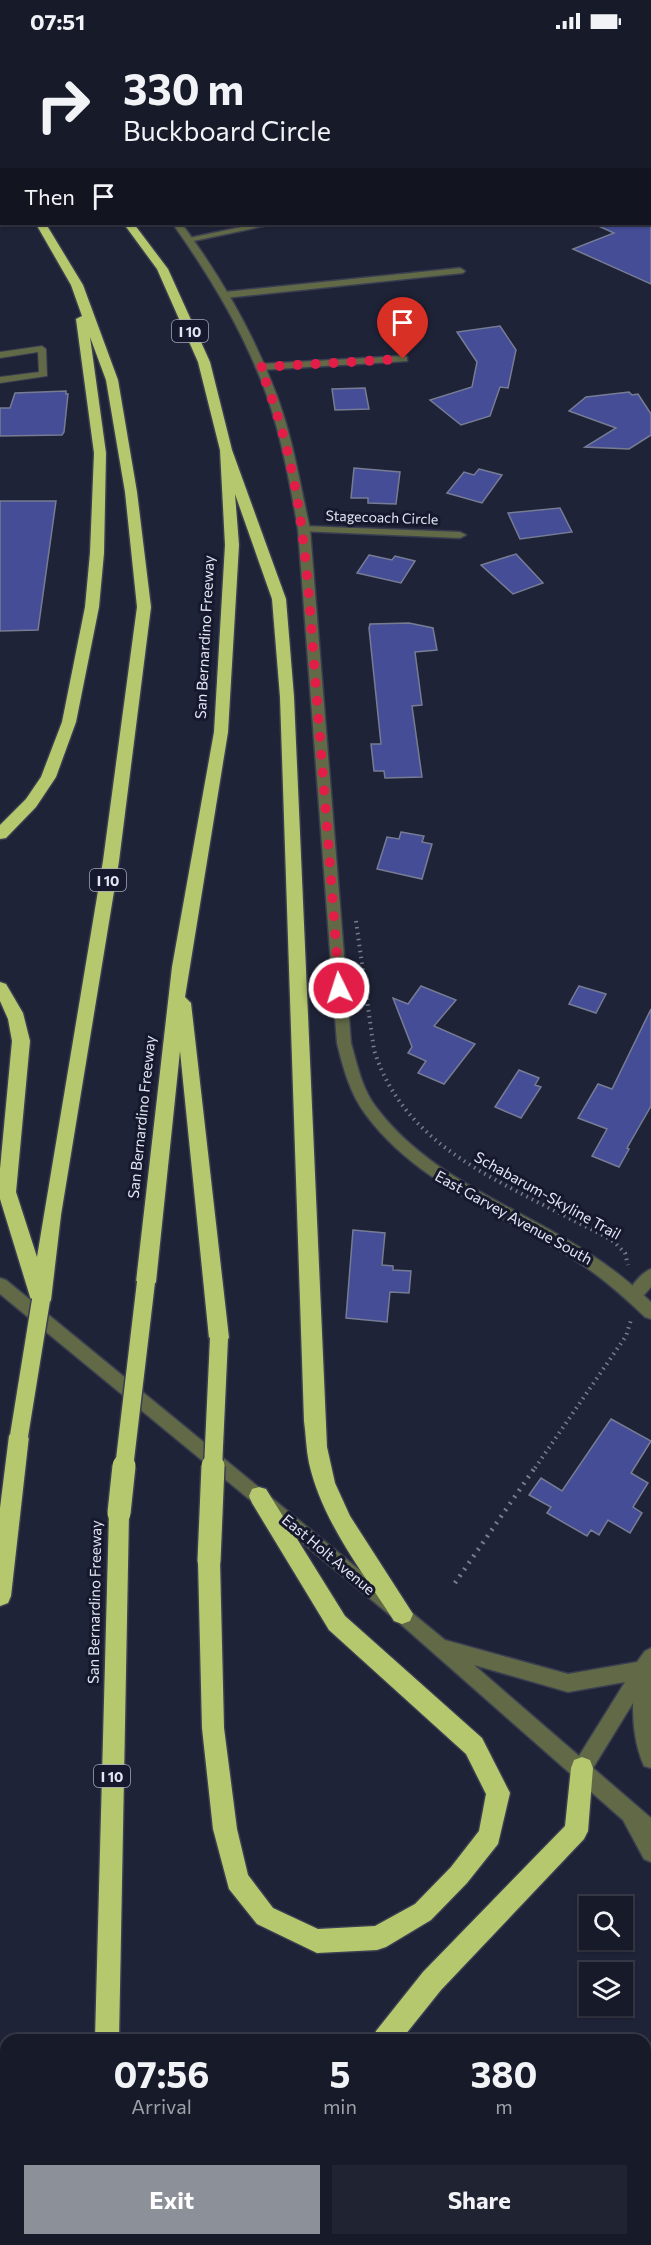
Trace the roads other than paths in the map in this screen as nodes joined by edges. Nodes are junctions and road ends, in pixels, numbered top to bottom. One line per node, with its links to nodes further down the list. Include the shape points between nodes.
1 (42, 225): 7 (highway, I 10)
2 (130, 225): 13 (highway, San Bernardino Freeway / I 10, via 162,269 204,362)
3 (179, 225): 5 (street, East Garvey Avenue South)
4 (262, 225): 5 (street)
5 (189, 238): 8 (street, East Garvey Avenue South)
6 (460, 271): 8 (street)
7 (77, 285): 16 (highway, via 100,453 92,607 69,722 48,777 31,803); 22 (highway, I 10, via 112,380 131,492 144,607 111,861)
8 (225, 295): 11 (street, East Garvey Avenue South)
9 (0, 355): 12 (lane, via 42,349 44,374)
10 (403, 359): 11 (street)
11 (260, 367): 14 (street, East Garvey Avenue South, via 287,448)
12 (0, 380)
13 (226, 450): 17 (highway, San Bernardino Freeway / I 10, via 232,545 221,732); 26 (highway, via 279,599 287,697 318,1461 349,1532)
14 (304, 529): 15 (street, Stagecoach Circle); 21 (street, East Garvey Avenue South, via 341,1011 353,1077 370,1109 424,1166 458,1189 567,1246)
15 (460, 535)
16 (0, 834)
17 (180, 967): 24 (highway, bridge, via 219,1338 209,1561 213,1728 225,1829 237,1881 265,1916 317,1941 377,1938 423,1912 459,1875 490,1836 498,1793 474,1746 337,1623); 34 (highway, San Bernardino Freeway / I 10, bridge, via 118,1512)
18 (0, 988): 22 (highway, via 18,1018 21,1041 8,1192)
19 (651, 1276): 21 (street)
20 (0, 1285): 24 (street, East Holt Avenue)
21 (635, 1294): 23 (street, East Garvey Avenue South)
22 (41, 1300): 25 (highway, I 10, bridge, via 19,1436)
23 (651, 1312)
24 (259, 1496): 26 (street, East Holt Avenue)
25 (0, 1596)
26 (402, 1614): 27 (street, East Holt Avenue)
27 (440, 1646): 28 (street, via 568,1683); 30 (street, East Holt Avenue)
28 (647, 1664): 29 (street, via 643,1724); 30 (street)
29 (651, 1759)
30 (582, 1768): 31 (street, East Holt Avenue); 35 (highway, via 576,1831 432,1981)
31 (628, 1810): 32 (street, East Holt Avenue); 33 (street)
32 (651, 1831)
33 (651, 1852)
34 (107, 2034)
35 (390, 2034)

